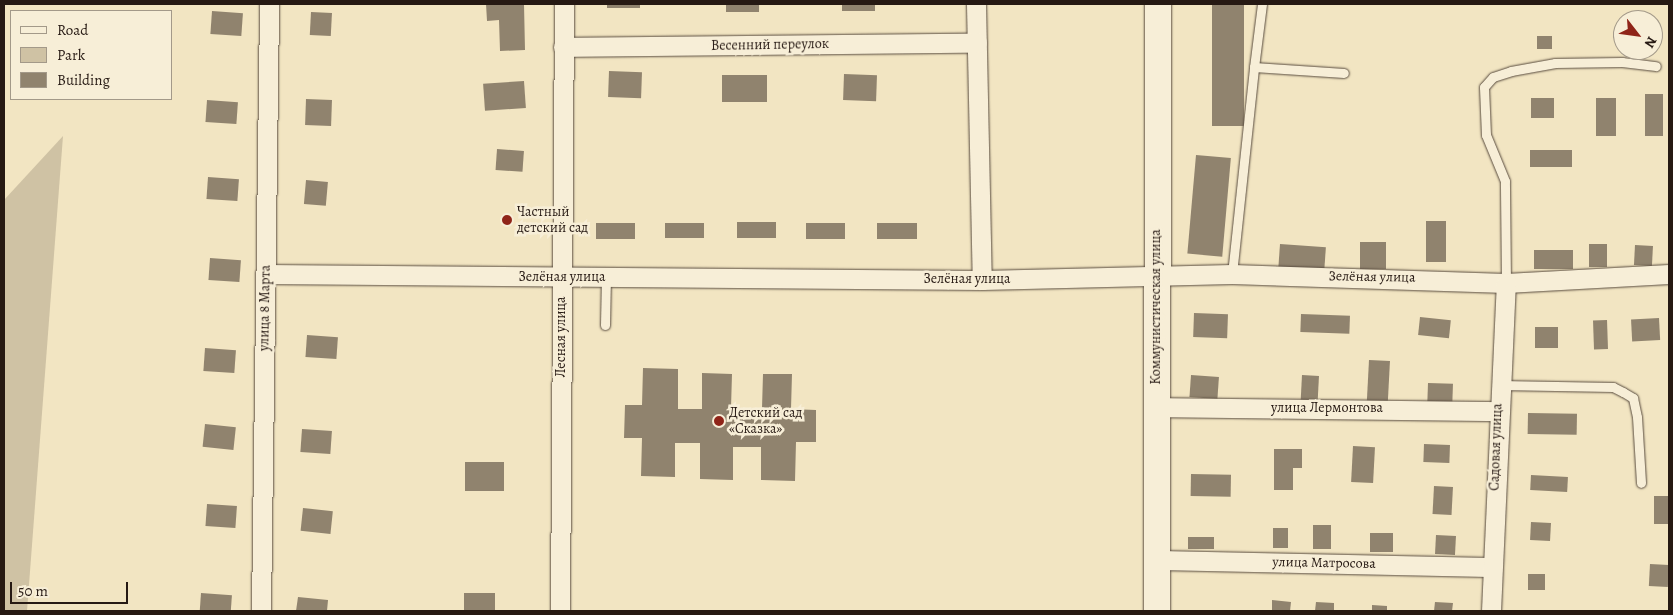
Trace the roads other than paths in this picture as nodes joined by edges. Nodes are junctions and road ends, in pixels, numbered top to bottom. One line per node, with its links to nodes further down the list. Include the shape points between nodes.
1 (269, 4): 11 (street, улица 8 Марта)
2 (564, 4): 7 (street, Лесная улица)
3 (976, 4): 6 (street)
4 (1158, 4): 14 (street, Коммунистическая улица)
5 (1262, 4): 9 (lane)
6 (977, 43): 7 (street, Весенний переулок); 17 (street)
7 (563, 47): 15 (street, Лесная улица)
8 (1656, 66): 18 (lane, via 1622,62 1556,63 1493,77 1484,87 1486,135 1505,181)
9 (1254, 67): 10 (lane); 12 (lane)
10 (1344, 72)
11 (265, 274): 15 (street, Зелёная улица); 26 (street, улица 8 Марта)
12 (1232, 274): 14 (street, Зелёная улица); 18 (street, Зелёная улица)
13 (1669, 274): 18 (street, Зелёная улица)
14 (1155, 275): 17 (street, Зелёная улица); 21 (street, Коммунистическая улица)
15 (561, 276): 16 (street, Зелёная улица); 27 (street, Лесная улица)
16 (606, 277): 17 (street, Зелёная улица); 19 (lane)
17 (982, 280)
18 (1506, 283): 20 (street, Садовая улица)
19 (605, 325)
20 (1498, 385): 22 (street, Садовая улица); 23 (lane, via 1613,387 1633,398)
21 (1156, 407): 22 (street, улица Лермонтова); 24 (street, Коммунистическая улица)
22 (1497, 411): 25 (street, Садовая улица)
23 (1641, 482)
24 (1157, 560): 25 (street, улица Матросова); 28 (street, Коммунистическая улица)
25 (1491, 567): 29 (street, Садовая улица)
26 (260, 611)
27 (560, 611)
28 (1157, 611)
29 (1491, 611)

